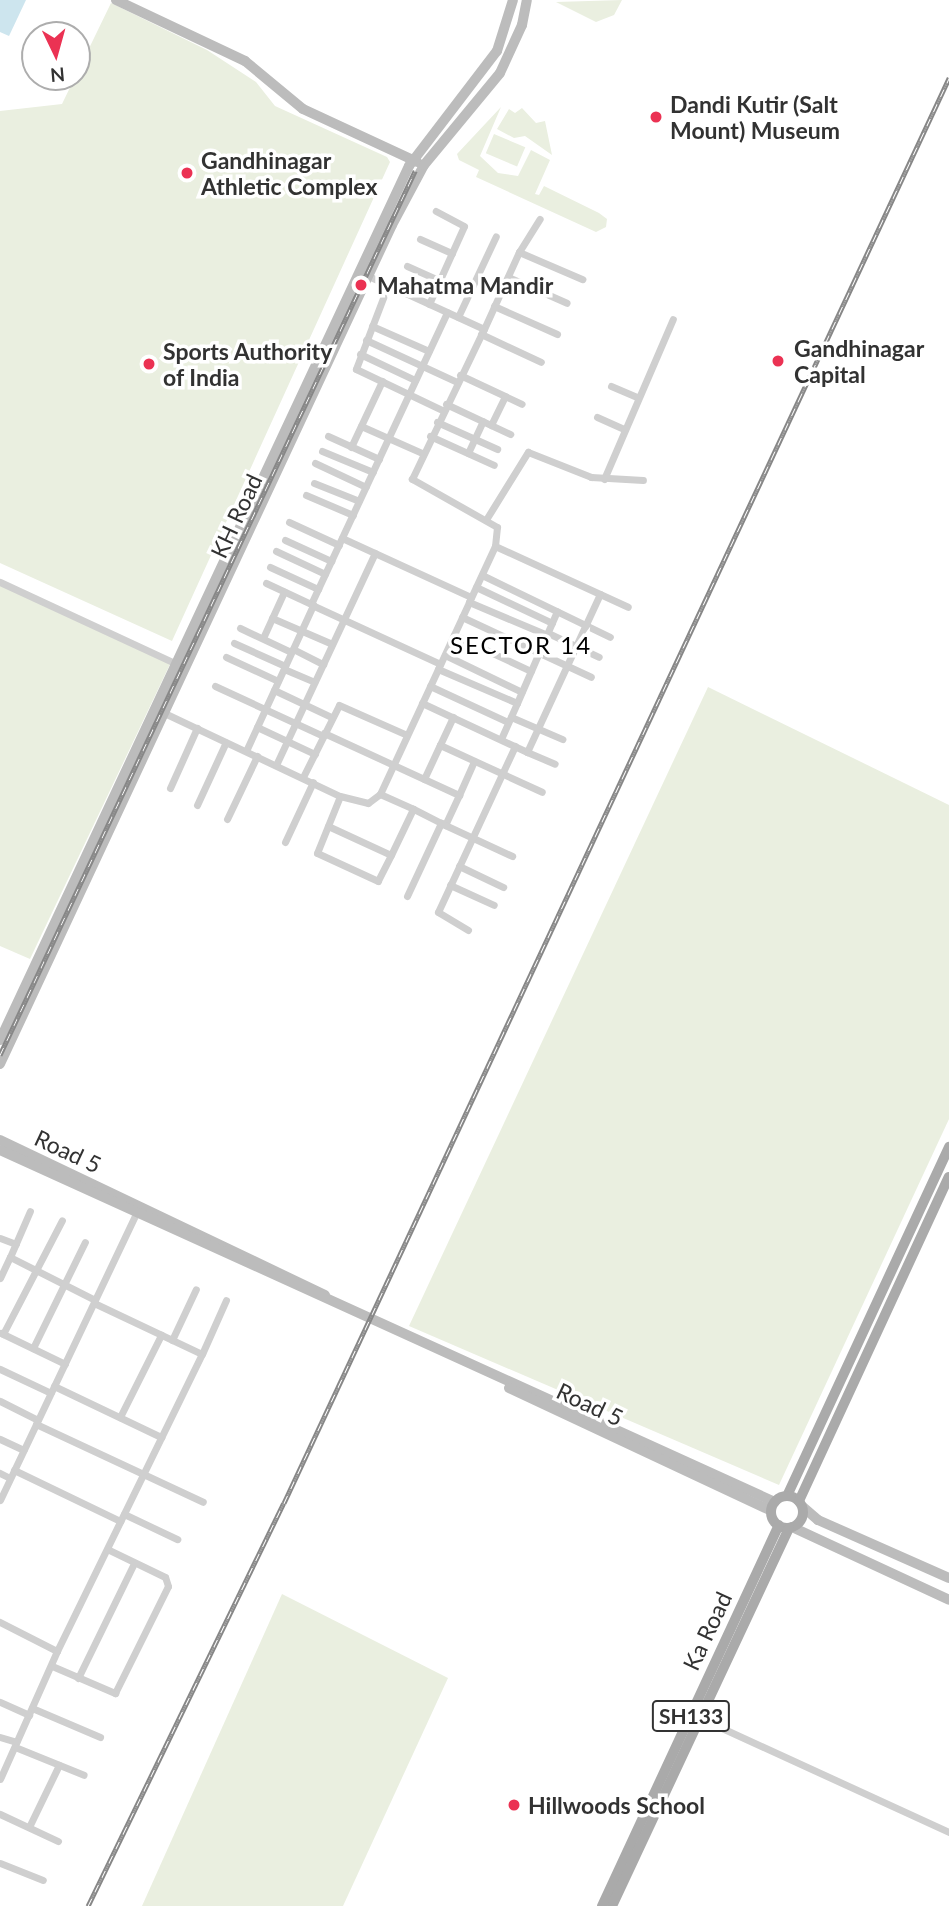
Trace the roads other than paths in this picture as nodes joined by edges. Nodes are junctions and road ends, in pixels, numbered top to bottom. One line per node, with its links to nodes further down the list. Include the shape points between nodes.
1 (116, 0): 4 (main road, via 245,61 303,109)
2 (513, 0): 4 (main road, KH Road, via 497,51)
3 (527, 0): 5 (main road, KH Road, via 522,25 500,73)
4 (412, 160): 5 (main road); 13 (main road, KH Road)
5 (424, 165): 13 (main road, KH Road)
6 (436, 211): 11 (street, via 464,226)
7 (540, 219): 10 (street)
8 (496, 236): 22 (street)
9 (420, 239): 11 (street)
10 (519, 252): 14 (street); 15 (street)
11 (452, 253): 16 (street)
12 (407, 266): 16 (street)
13 (364, 274): 17 (street); 108 (main road, KH Road)
14 (508, 276): 18 (street); 20 (street)
15 (582, 278)
16 (440, 281): 19 (street)
17 (388, 285): 19 (street); 24 (street)
18 (567, 303)
19 (429, 304): 21 (street)
20 (494, 306): 25 (street); 26 (street)
21 (447, 312): 22 (street); 28 (street)
22 (458, 317): 25 (street)
23 (673, 318): 38 (street)
24 (372, 326): 27 (street); 28 (street)
25 (483, 332): 30 (street); 32 (street)
26 (557, 334)
27 (366, 340): 29 (street); 31 (street)
28 (429, 351): 31 (street)
29 (360, 354): 33 (street); 34 (street, via 356,369)
30 (541, 362)
31 (422, 366): 32 (street); 33 (street)
32 (458, 379): 37 (street); 40 (street)
33 (415, 380): 36 (street)
34 (382, 381): 36 (street); 44 (street)
35 (611, 386): 38 (street)
36 (409, 394): 40 (street); 49 (street)
37 (505, 397): 39 (street); 43 (street)
38 (637, 397): 45 (street)
39 (522, 404)
40 (444, 407): 42 (street); 43 (street)
41 (597, 417): 45 (street)
42 (437, 422): 48 (street); 50 (street)
43 (487, 423): 46 (street); 50 (street)
44 (361, 426): 49 (street); 51 (street)
45 (624, 429): 60 (street)
46 (510, 434)
47 (328, 436): 51 (street)
48 (430, 436): 54 (street); 55 (street)
49 (388, 437): 54 (street); 56 (street)
50 (475, 439): 52 (street); 55 (street)
51 (352, 447): 56 (street)
52 (497, 449)
53 (322, 451): 59 (street)
54 (422, 453): 67 (street, via 414,483)
55 (468, 453): 58 (street)
56 (379, 459): 59 (street)
57 (315, 463): 63 (street)
58 (494, 465)
59 (373, 472): 63 (street)
60 (604, 479): 61 (street); 67 (street, via 528,452)
61 (643, 480)
62 (314, 482): 65 (street)
63 (366, 487): 65 (street)
64 (306, 495): 66 (street)
65 (359, 501): 66 (street)
66 (353, 515): 70 (street)
67 (487, 518): 71 (street, via 496,527)
68 (289, 522): 70 (street)
69 (285, 540): 74 (street)
70 (340, 542): 73 (street); 74 (street)
71 (495, 546): 77 (street); 83 (street)
72 (276, 551): 76 (street)
73 (375, 553): 84 (street); 90 (street)
74 (331, 561): 76 (street)
75 (270, 567): 81 (street)
76 (325, 574): 81 (street)
77 (482, 575): 80 (street); 87 (street)
78 (0, 582): 108 (street)
79 (265, 583): 82 (street)
80 (476, 587): 84 (street); 91 (street)
81 (318, 589): 85 (street)
82 (284, 592): 85 (street); 89 (street)
83 (600, 594): 86 (street); 92 (street)
84 (470, 599): 88 (street); 95 (street)
85 (312, 605): 90 (street); 94 (street)
86 (628, 607)
87 (557, 611): 91 (street); 92 (street)
88 (462, 617): 96 (street); 103 (street)
89 (272, 618): 94 (street); 98 (street)
90 (344, 619): 100 (street); 109 (street)
91 (552, 624): 95 (street)
92 (586, 625): 97 (street); 101 (street)
93 (240, 628): 98 (street)
94 (302, 631): 100 (street); 102 (street)
95 (547, 634): 101 (street); 103 (street)
96 (454, 635): 104 (street); 112 (street)
97 (610, 637)
98 (263, 638): 102 (street)
99 (234, 643): 110 (street)
100 (332, 644): 107 (street)
101 (576, 648): 106 (street); 111 (street)
102 (292, 651): 107 (street); 110 (street)
103 (539, 653): 111 (street); 112 (street)
104 (444, 655): 109 (street); 119 (street)
105 (226, 657): 114 (street)
106 (599, 657)
107 (323, 664): 115 (street)
108 (182, 666): 124 (main road, KH Road)
109 (439, 666): 117 (street); 122 (street)
110 (285, 667): 114 (street); 115 (street)
111 (566, 667): 113 (street); 130 (street)
112 (531, 671): 119 (street)
113 (591, 677)
114 (278, 681): 118 (street)
115 (314, 682): 120 (street)
116 (215, 686): 123 (street)
117 (430, 686): 121 (street); 127 (street)
118 (274, 690): 120 (street); 123 (street)
119 (522, 692): 122 (street)
120 (304, 703): 125 (street); 128 (street)
121 (422, 703): 126 (street); 133 (street)
122 (517, 703): 127 (street)
123 (265, 709): 128 (street); 129 (street)
124 (160, 711): 131 (street); 172 (main road, KH Road); 173 (main road, KH Road)
125 (331, 717): 132 (street); 133 (street, via 342,705)
126 (453, 717): 134 (street); 138 (street)
127 (510, 719): 130 (street); 134 (street)
128 (295, 723): 132 (street); 136 (street)
129 (257, 727): 136 (street); 140 (street)
130 (538, 728): 135 (street); 141 (street)
131 (197, 729): 137 (street); 152 (street)
132 (323, 735): 142 (street); 147 (street)
133 (407, 735): 147 (street)
134 (501, 739): 139 (street)
135 (562, 739)
136 (287, 741): 142 (street); 146 (street)
137 (226, 742): 140 (street); 157 (street)
138 (440, 745): 144 (street); 150 (street)
139 (515, 746): 141 (street); 148 (street)
140 (246, 751): 143 (street)
141 (527, 751): 145 (street)
142 (315, 754): 149 (street)
143 (257, 756): 146 (street); 159 (street)
144 (474, 761): 148 (street); 155 (street)
145 (555, 764)
146 (276, 765): 149 (street)
147 (393, 765): 150 (street); 154 (street)
148 (502, 774): 153 (street); 162 (street)
149 (303, 777): 151 (street)
150 (424, 779): 155 (street)
151 (313, 782): 156 (street); 163 (street)
152 (170, 788)
153 (542, 792)
154 (380, 794): 156 (street, via 362,804); 158 (street)
155 (459, 795): 160 (street)
156 (340, 796): 161 (street)
157 (197, 804)
158 (413, 809): 160 (street); 164 (street)
159 (227, 819)
160 (443, 824): 162 (street); 169 (street)
161 (328, 826): 164 (street); 164 (street, via 317,853 352,871 378,881)
162 (472, 837): 165 (street); 166 (street)
163 (285, 842)
164 (391, 855)
165 (512, 856)
166 (459, 866): 167 (street); 168 (street)
167 (450, 885): 170 (street); 171 (street, via 438,914)
168 (503, 887)
169 (407, 896)
170 (494, 905)
171 (468, 930)
172 (0, 1040)
173 (0, 1064)
174 (0, 1140): 179 (main road, Road 5)
175 (949, 1147): 184 (main road)
176 (0, 1150): 179 (main road, Road 5)
177 (949, 1177): 185 (main road, SH133)
178 (30, 1210): 183 (street)
179 (138, 1210): 192 (street); 215 (main road, Road 5)
180 (62, 1220): 187 (street)
181 (0, 1238): 183 (street)
182 (85, 1242): 189 (street)
183 (16, 1244): 186 (street)
184 (902, 1248): 185 (main road); 211 (main road)
185 (913, 1254): 214 (main road, SH133)
186 (10, 1257): 187 (street); 188 (street)
187 (36, 1270): 189 (street); 193 (street)
188 (1, 1274)
189 (64, 1284): 192 (street); 196 (street)
190 (196, 1289): 195 (street)
191 (226, 1300): 197 (street)
192 (94, 1302): 194 (street); 198 (street)
193 (2, 1333): 196 (street)
194 (161, 1335): 195 (street); 202 (street)
195 (172, 1340): 197 (street)
196 (33, 1348): 198 (street)
197 (202, 1354): 204 (street)
198 (65, 1364): 200 (street)
199 (0, 1369): 200 (street)
200 (52, 1390): 202 (street); 203 (street)
201 (0, 1401): 203 (street)
202 (120, 1417): 204 (street)
203 (37, 1422): 206 (street); 209 (street)
204 (161, 1437): 209 (street)
205 (0, 1440): 206 (street)
206 (24, 1450): 207 (street)
207 (14, 1470): 210 (street); 216 (street)
208 (0, 1473): 210 (street)
209 (143, 1474): 213 (street); 216 (street)
210 (10, 1478): 212 (street)
211 (787, 1496): 214 (main road); 215 (main road)
212 (0, 1500)
213 (203, 1502)
214 (801, 1504): 217 (main road, SH133, via 802,1519); 221 (main road, via 818,1520)
215 (773, 1507): 217 (main road)
216 (122, 1517): 218 (street); 219 (street)
217 (787, 1527): 222 (main road); 229 (main road, Ka Road / SH133); 243 (main road, Ka Road / SH133)
218 (177, 1539)
219 (107, 1549): 220 (street); 224 (street)
220 (134, 1563): 226 (street); 226 (street, via 164,1577 168,1586 123,1679 111,1694)
221 (949, 1578)
222 (949, 1600)
223 (0, 1622): 224 (street)
224 (57, 1651): 225 (street)
225 (52, 1666): 226 (street); 228 (street)
226 (78, 1678)
227 (0, 1702): 228 (street)
228 (31, 1712): 231 (street); 232 (street)
229 (700, 1718): 239 (street); 244 (main road, Ka Road / SH133)
230 (0, 1737): 232 (street)
231 (100, 1737)
232 (15, 1745): 233 (street); 234 (street)
233 (59, 1765): 235 (street); 238 (street)
234 (2, 1770): 236 (street)
235 (84, 1775)
236 (0, 1779)
237 (0, 1814): 238 (street)
238 (29, 1827): 240 (street)
239 (949, 1832)
240 (58, 1840)
241 (0, 1863): 242 (street)
242 (43, 1880)
243 (602, 1906)
244 (612, 1906)

